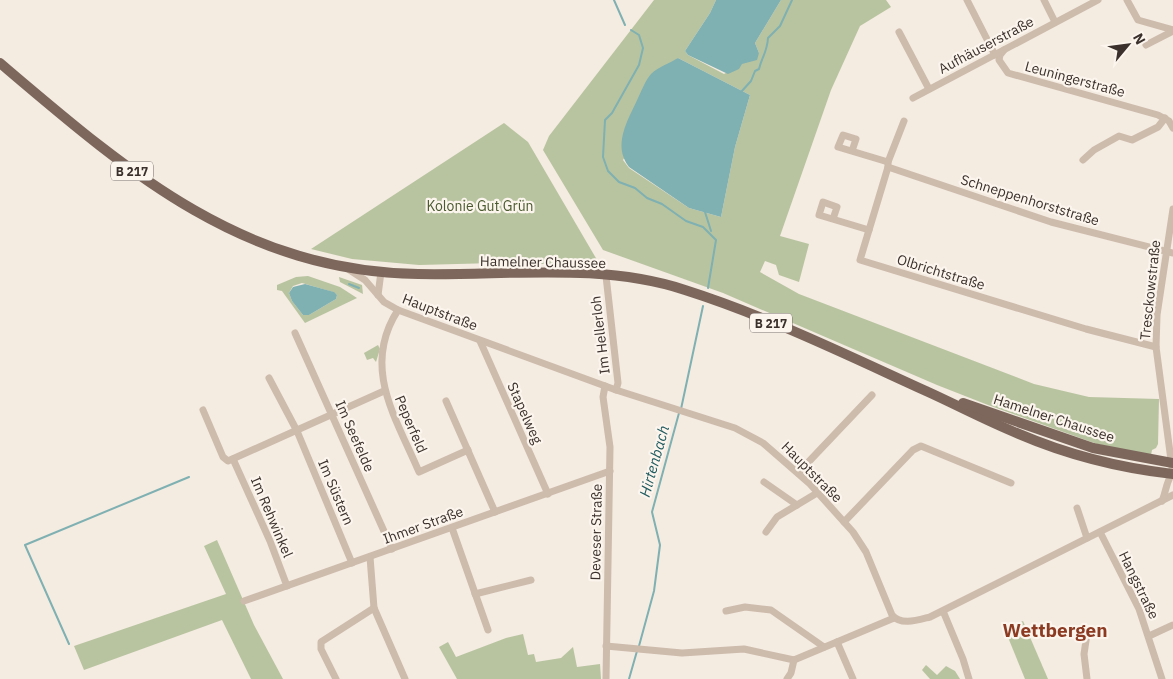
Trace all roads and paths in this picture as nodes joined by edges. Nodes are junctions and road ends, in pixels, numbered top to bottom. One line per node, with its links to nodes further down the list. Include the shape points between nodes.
1 (966, 0): 10 (street)
2 (1044, 0): 5 (street)
3 (1098, 0): 5 (street, Aufhäuserstraße)
4 (1127, 0): 6 (street, via 1138,20)
5 (1056, 22): 9 (street, Aufhäuserstraße)
6 (1173, 30): 8 (street)
7 (899, 32): 12 (street)
8 (1146, 45)
9 (1007, 48): 10 (street, Aufhäuserstraße); 14 (street, Leuningerstraße, via 999,60 1008,73)
10 (995, 55): 12 (street, Aufhäuserstraße)
11 (1, 64): 24 (main road, B 217, via 139,176 204,218 278,250)
12 (929, 89): 13 (street, Aufhäuserstraße)
13 (913, 98)
14 (1165, 118): 16 (street); 18 (street, via 1158,127 1132,140 1119,136)
15 (904, 121): 19 (street, Olbrichtstraße)
16 (1173, 128)
17 (852, 151): 19 (street, Schneppenhorststraße)
18 (1083, 160)
19 (888, 165): 22 (street, Olbrichtstraße); 23 (street, Schneppenhorststraße, via 1052,222)
20 (1173, 209): 23 (street, Tresckowstraße)
21 (832, 219): 22 (street)
22 (869, 230): 31 (street, Olbrichtstraße, via 860,260)
23 (1169, 253): 31 (street, Tresckowstraße)
24 (345, 267): 25 (main road, Hamelner Chaussee / B 217); 27 (street, Hauptstraße, via 365,280)
25 (381, 272): 26 (main road, Hamelner Chaussee / B 217); 27 (street)
26 (606, 276): 34 (street, Im Hellerloh, via 618,383); 36 (main road, Hamelner Chaussee / B 217, via 679,288 726,303)
27 (378, 295): 28 (street, Hauptstraße)
28 (398, 310): 30 (street, Hauptstraße); 35 (street, Peperfeld, via 383,347 381,373)
29 (295, 333): 40 (street, Im Seefelde)
30 (480, 342): 33 (street, Hauptstraße); 51 (street, Stapelweg)
31 (1156, 347): 44 (street, Tresckowstraße)
32 (269, 378): 41 (street, Im Süstern)
33 (605, 386): 34 (street, Hauptstraße); 45 (street, Deveser Straße, via 603,397)
34 (616, 390): 46 (street, Hauptstraße, via 735,428 763,443)
35 (384, 391): 40 (street, Peperfeld); 42 (street, Peperfeld, via 419,472)
36 (928, 392): 44 (main road, Hamelner Chaussee / B 217, via 1092,448); 47 (main road, Hamelner Chaussee / B 217, via 980,418 1063,451 1111,464)
37 (872, 395): 46 (street)
38 (446, 401): 42 (street)
39 (203, 410): 43 (street, via 223,457 228,461)
40 (332, 415): 41 (street, Peperfeld); 62 (street, Im Seefelde)
41 (297, 431): 43 (street, Peperfeld); 64 (street, Im Süstern)
42 (468, 450): 56 (street)
43 (233, 459): 66 (street, Im Rehwinkel)
44 (1172, 462): 47 (street)
45 (610, 472): 51 (street, Ihmer Straße); 78 (street, Deveser Straße)
46 (798, 473): 50 (street, Hauptstraße)
47 (1173, 474): 53 (street, via 1167,480)
48 (764, 482): 54 (street)
49 (1011, 483): 57 (street, via 921,446 913,450)
50 (817, 493): 54 (street); 57 (street, Hauptstraße)
51 (548, 494): 56 (street, Ihmer Straße)
52 (1173, 496): 53 (street)
53 (1162, 502): 60 (street)
54 (797, 506): 59 (street, via 777,517)
55 (1076, 508): 61 (street)
56 (495, 512): 58 (street, Ihmer Straße)
57 (844, 522): 72 (street, Hauptstraße, via 866,552)
58 (452, 528): 62 (street, Ihmer Straße); 67 (street)
59 (766, 532)
60 (1100, 532): 61 (street); 76 (street, Hangstraße)
61 (1087, 538): 70 (street)
62 (392, 549): 63 (street, Ihmer Straße)
63 (370, 557): 64 (street, Ihmer Straße); 69 (street)
64 (352, 563): 66 (street, Ihmer Straße)
65 (531, 580): 67 (street)
66 (287, 586): 68 (street, Ihmer Straße)
67 (475, 594): 74 (street)
68 (244, 601)
69 (374, 608): 81 (street, via 321,642 321,649); 82 (street)
70 (943, 610): 72 (street, via 906,622); 86 (street, via 964,658)
71 (726, 611): 79 (street, via 745,607 771,610)
72 (894, 618): 77 (street)
73 (1173, 625): 76 (street)
74 (488, 630)
75 (1087, 634): 87 (street, via 1084,654)
76 (1149, 636): 88 (street, Hangstraße)
77 (837, 642): 79 (street); 85 (street)
78 (606, 646): 80 (street, via 694,653 744,649); 83 (street, Deveser Straße)
79 (824, 648): 80 (street)
80 (794, 660): 84 (street)
81 (336, 679)
82 (405, 679)
83 (606, 679)
84 (787, 679)
85 (853, 679)
86 (969, 679)
87 (1087, 679)
88 (1162, 679)

